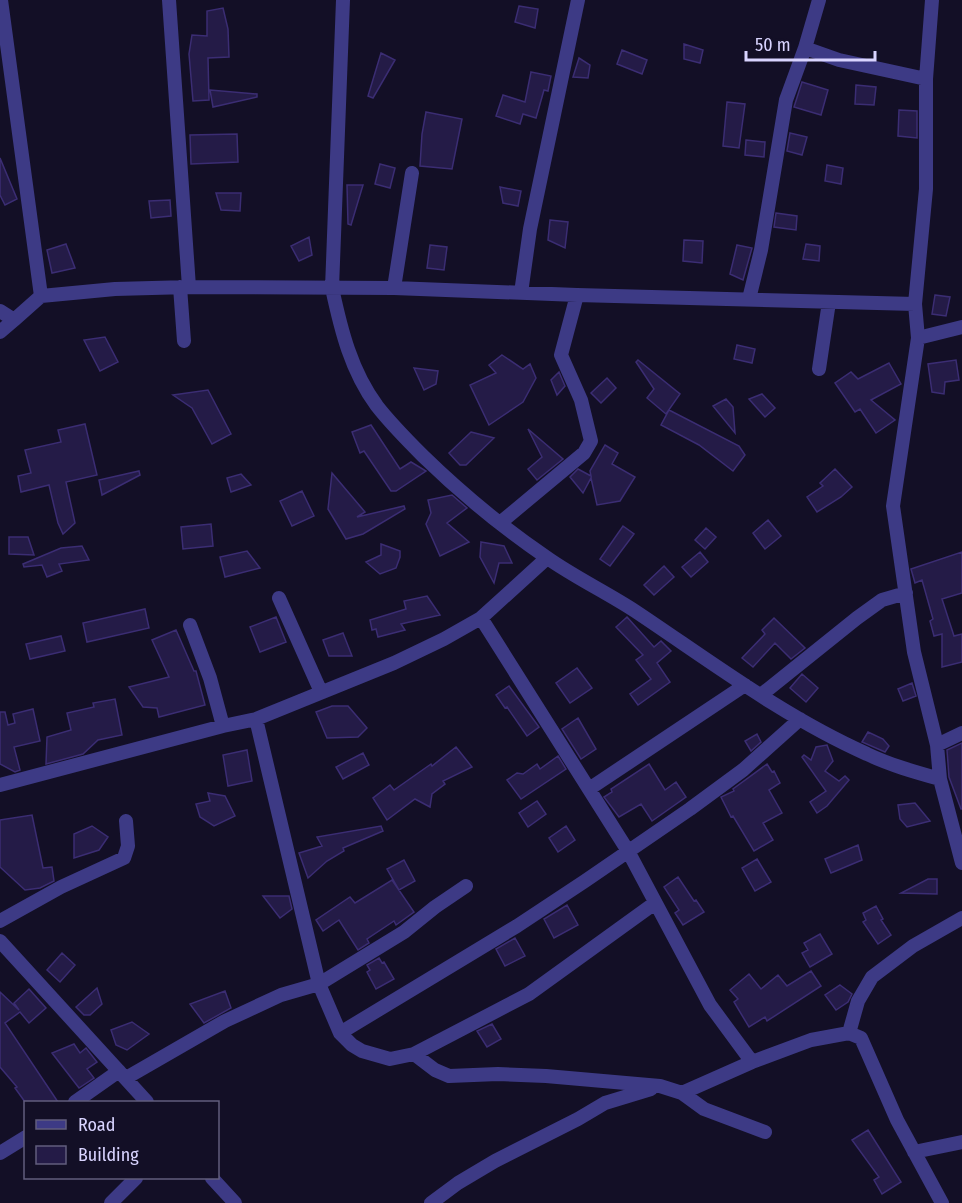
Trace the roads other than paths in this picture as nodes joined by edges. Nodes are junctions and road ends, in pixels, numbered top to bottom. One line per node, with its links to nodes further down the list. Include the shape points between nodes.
1 (1, 0): 14 (street)
2 (169, 0): 10 (street)
3 (343, 0): 11 (street)
4 (578, 0): 13 (street, via 530,229)
5 (819, 0): 7 (street)
6 (932, 0): 8 (street)
7 (805, 48): 8 (street, via 839,60); 16 (street, via 786,100 762,250)
8 (926, 79): 18 (street, via 926,189)
9 (412, 173): 12 (street)
10 (185, 287): 11 (street); 14 (street); 24 (street)
11 (332, 288): 12 (street); 26 (street, via 348,353 376,405 450,482)
12 (394, 288): 13 (street)
13 (522, 293): 15 (street)
14 (41, 296): 20 (street)
15 (577, 296): 16 (street); 26 (street, via 561,355 581,400 591,441 584,453)
16 (749, 299): 17 (street)
17 (828, 302): 18 (street); 25 (street)
18 (915, 304): 23 (street)
19 (0, 311): 20 (street)
20 (14, 320): 22 (street)
21 (962, 327): 23 (street)
22 (0, 332)
23 (918, 338): 28 (street, via 893,506)
24 (184, 340)
25 (819, 369)
26 (500, 523): 27 (street)
27 (547, 558): 30 (street); 32 (street, via 603,590)
28 (906, 593): 34 (street, via 882,600); 39 (street, via 914,652)
29 (279, 598): 33 (street)
30 (481, 618): 33 (street, via 404,658); 42 (street)
31 (190, 625): 37 (street)
32 (745, 685): 34 (street); 42 (street)
33 (321, 692): 35 (street)
34 (761, 695): 36 (street)
35 (255, 719): 37 (street); 51 (street)
36 (801, 719): 40 (street, via 869,756); 44 (street, via 743,770)
37 (223, 726): 41 (street)
38 (962, 734): 39 (street)
39 (937, 744): 40 (street)
40 (940, 779): 45 (street)
41 (0, 785)
42 (589, 789): 44 (street)
43 (126, 821): 49 (street, via 128,846 124,858)
44 (628, 851): 47 (street); 52 (street, via 516,926)
45 (962, 863)
46 (466, 886): 51 (street, via 404,932)
47 (655, 903): 54 (street, via 529,994); 55 (street, via 710,1005)
48 (962, 918): 53 (street, via 913,946 872,977 858,1001)
49 (0, 921)
50 (0, 941): 56 (street)
51 (319, 984): 52 (street); 56 (street, via 281,995 225,1021)
52 (340, 1033): 54 (street, via 362,1052 376,1056 390,1059)
53 (849, 1033): 55 (street, via 811,1040); 64 (street, via 861,1038)
54 (414, 1054): 57 (street, via 449,1076 546,1076)
55 (752, 1062): 58 (street)
56 (123, 1075): 59 (street); 60 (street)
57 (660, 1086): 58 (street); 70 (street, via 605,1102 495,1161)
58 (682, 1093): 61 (street, via 704,1108)
59 (77, 1101)
60 (146, 1101)
61 (765, 1132)
62 (24, 1138): 65 (street)
63 (962, 1142): 64 (street)
64 (914, 1152): 71 (street)
65 (0, 1153)
66 (135, 1179): 68 (street)
67 (213, 1179): 69 (street)
68 (111, 1203)
69 (235, 1203)
70 (431, 1203)
71 (942, 1203)

